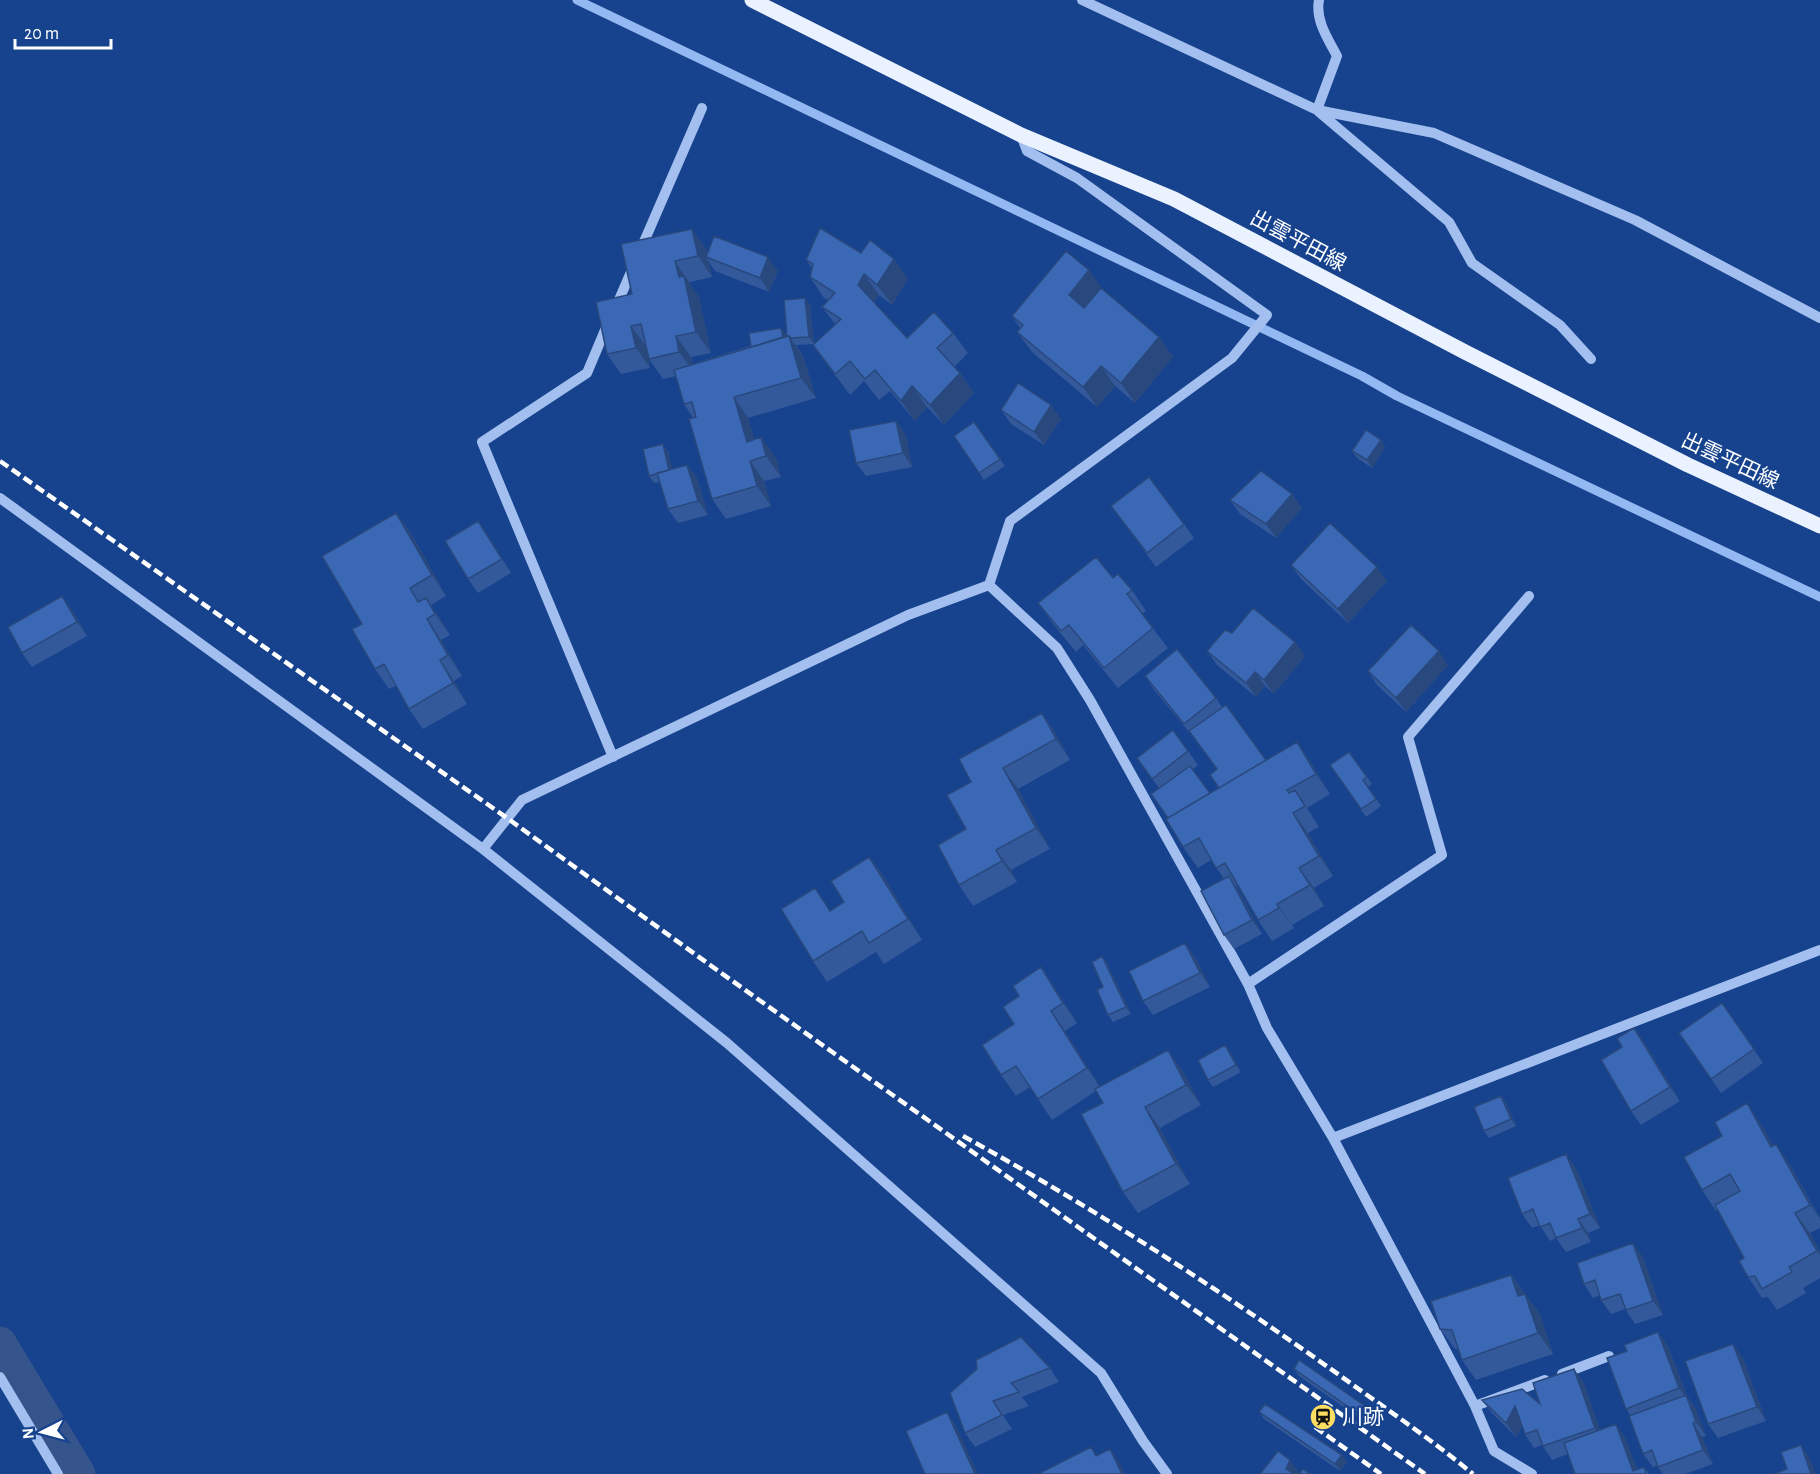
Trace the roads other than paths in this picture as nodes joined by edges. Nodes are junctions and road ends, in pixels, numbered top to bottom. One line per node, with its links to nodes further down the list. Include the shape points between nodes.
1 (752, 0): 6 (main road, 出雲平田線)
2 (1082, 0): 5 (street)
3 (1319, 0): 5 (street, via 1323,30 1337,56)
4 (702, 108): 13 (street, via 587,373 482,442)
5 (1317, 110): 7 (street, via 1434,133 1635,220); 8 (street, via 1449,222 1472,263 1560,325)
6 (1021, 135): 10 (main road, 出雲平田線, via 1174,199 1465,352); 11 (street, via 1027,151 1077,178 1267,315 1232,358 1010,521)
7 (1820, 318)
8 (1591, 359)
9 (0, 498): 14 (street)
10 (1820, 526)
11 (989, 585): 13 (street, via 908,615); 16 (street, via 1057,648)
12 (1529, 596): 16 (street, via 1408,737 1442,855)
13 (613, 757): 14 (street, via 522,800)
14 (483, 849): 22 (street, via 727,1042 1101,1373)
15 (1820, 950): 17 (street)
16 (1248, 984): 17 (street, via 1268,1028)
17 (1333, 1138): 20 (street)
18 (1609, 1356): 20 (street)
19 (0, 1377): 21 (street)
20 (1475, 1407): 23 (street, via 1494,1450)
21 (58, 1474)
22 (1167, 1474)
23 (1532, 1474)

